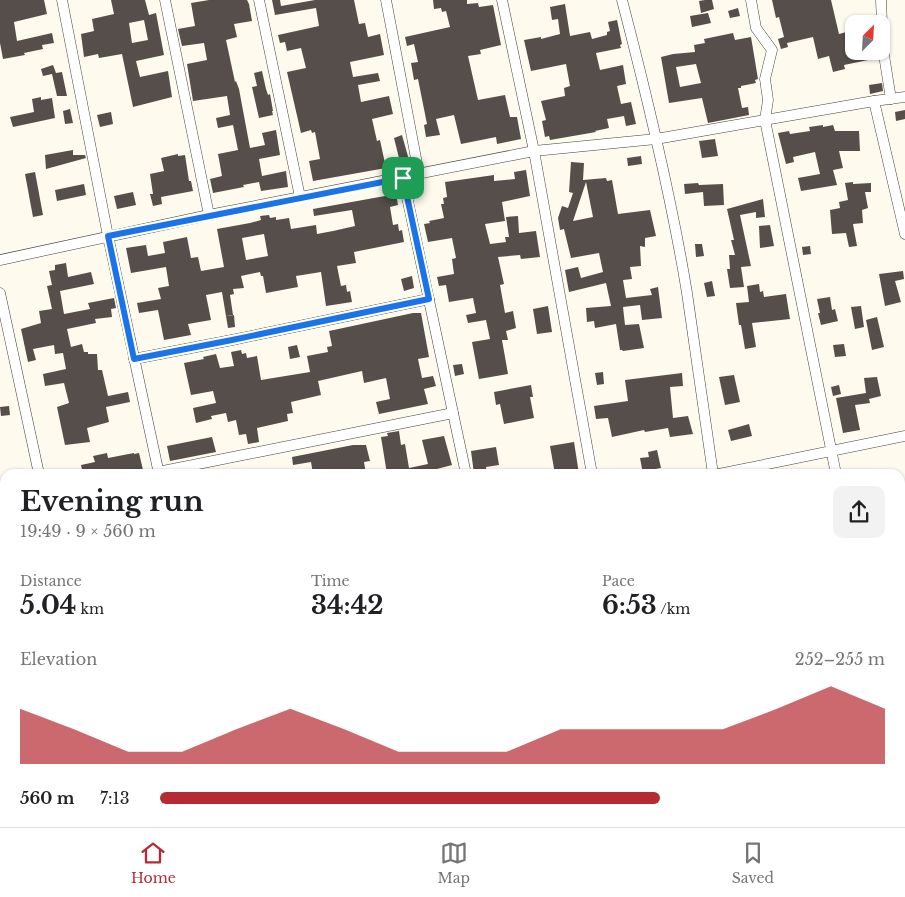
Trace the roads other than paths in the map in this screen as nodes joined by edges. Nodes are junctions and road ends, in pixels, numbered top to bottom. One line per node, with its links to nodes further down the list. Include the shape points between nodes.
1 (62, 0): 20 (street)
2 (165, 0): 18 (street)
3 (259, 0): 17 (street)
4 (386, 0): 15 (street)
5 (502, 0): 14 (street)
6 (622, 0): 13 (street)
7 (751, 0): 12 (street, via 756,28 772,50 766,79 768,100)
8 (882, 0): 10 (street, via 883,49)
9 (905, 98): 10 (street)
10 (891, 99): 11 (street)
11 (874, 101): 12 (street); 19 (street)
12 (765, 120): 13 (street); 27 (street)
13 (656, 139): 14 (street); 33 (street, via 686,292)
14 (534, 151): 15 (street); 32 (street)
15 (419, 174): 16 (street)
16 (403, 178): 17 (street); 23 (street)
17 (300, 197): 18 (street)
18 (209, 215): 20 (street)
19 (905, 234)
20 (108, 236): 21 (street); 24 (street)
21 (0, 260)
22 (0, 293): 28 (street)
23 (429, 299): 24 (street); 25 (street)
24 (134, 359): 29 (street)
25 (453, 413): 30 (street); 31 (street)
26 (905, 436): 27 (street)
27 (831, 450): 34 (street); 35 (street)
28 (38, 469)
29 (157, 469)
30 (178, 469)
31 (465, 469)
32 (591, 469)
33 (711, 469)
34 (742, 469)
35 (835, 469)

